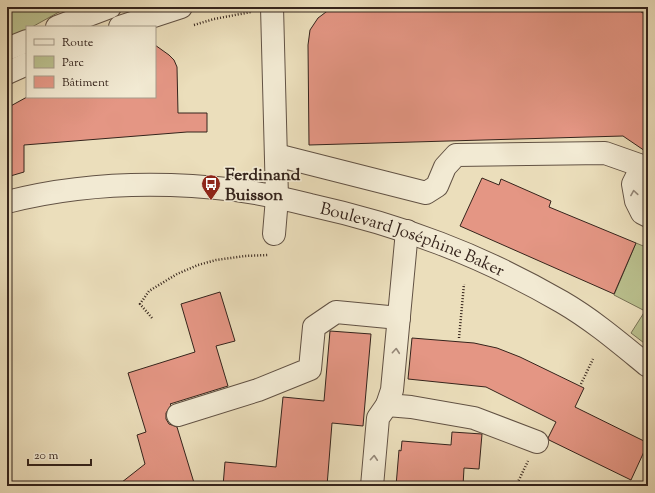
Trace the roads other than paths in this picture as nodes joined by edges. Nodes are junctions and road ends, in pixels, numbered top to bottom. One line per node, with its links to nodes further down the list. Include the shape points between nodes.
1 (110, 7): 4 (street)
2 (181, 7): 5 (street)
3 (272, 8): 10 (street)
4 (60, 26)
5 (123, 26)
6 (26, 40): 7 (street)
7 (7, 50)
8 (26, 64): 9 (street)
9 (7, 73)
10 (276, 154): 11 (street, via 426,193 437,186 445,167 456,154 497,149 605,148); 12 (street)
11 (645, 168): 14 (street, one-way to 11, via 642,213 633,184)
12 (277, 198): 13 (street, Boulevard Joséphine Baker, via 208,187 116,186 70,190); 15 (street, Boulevard Joséphine Baker); 16 (street)
13 (7, 202)
14 (648, 216)
15 (407, 230): 17 (street); 18 (street, Boulevard Joséphine Baker, via 510,274 564,303)
16 (274, 234)
17 (399, 318): 19 (street, one-way to 17, via 392,390); 20 (street, via 336,312 314,327 310,369 258,390)
18 (648, 366)
19 (386, 405): 21 (street, via 474,418); 22 (street, one-way to 19, via 378,418)
20 (178, 415)
21 (537, 442)
22 (372, 486)

